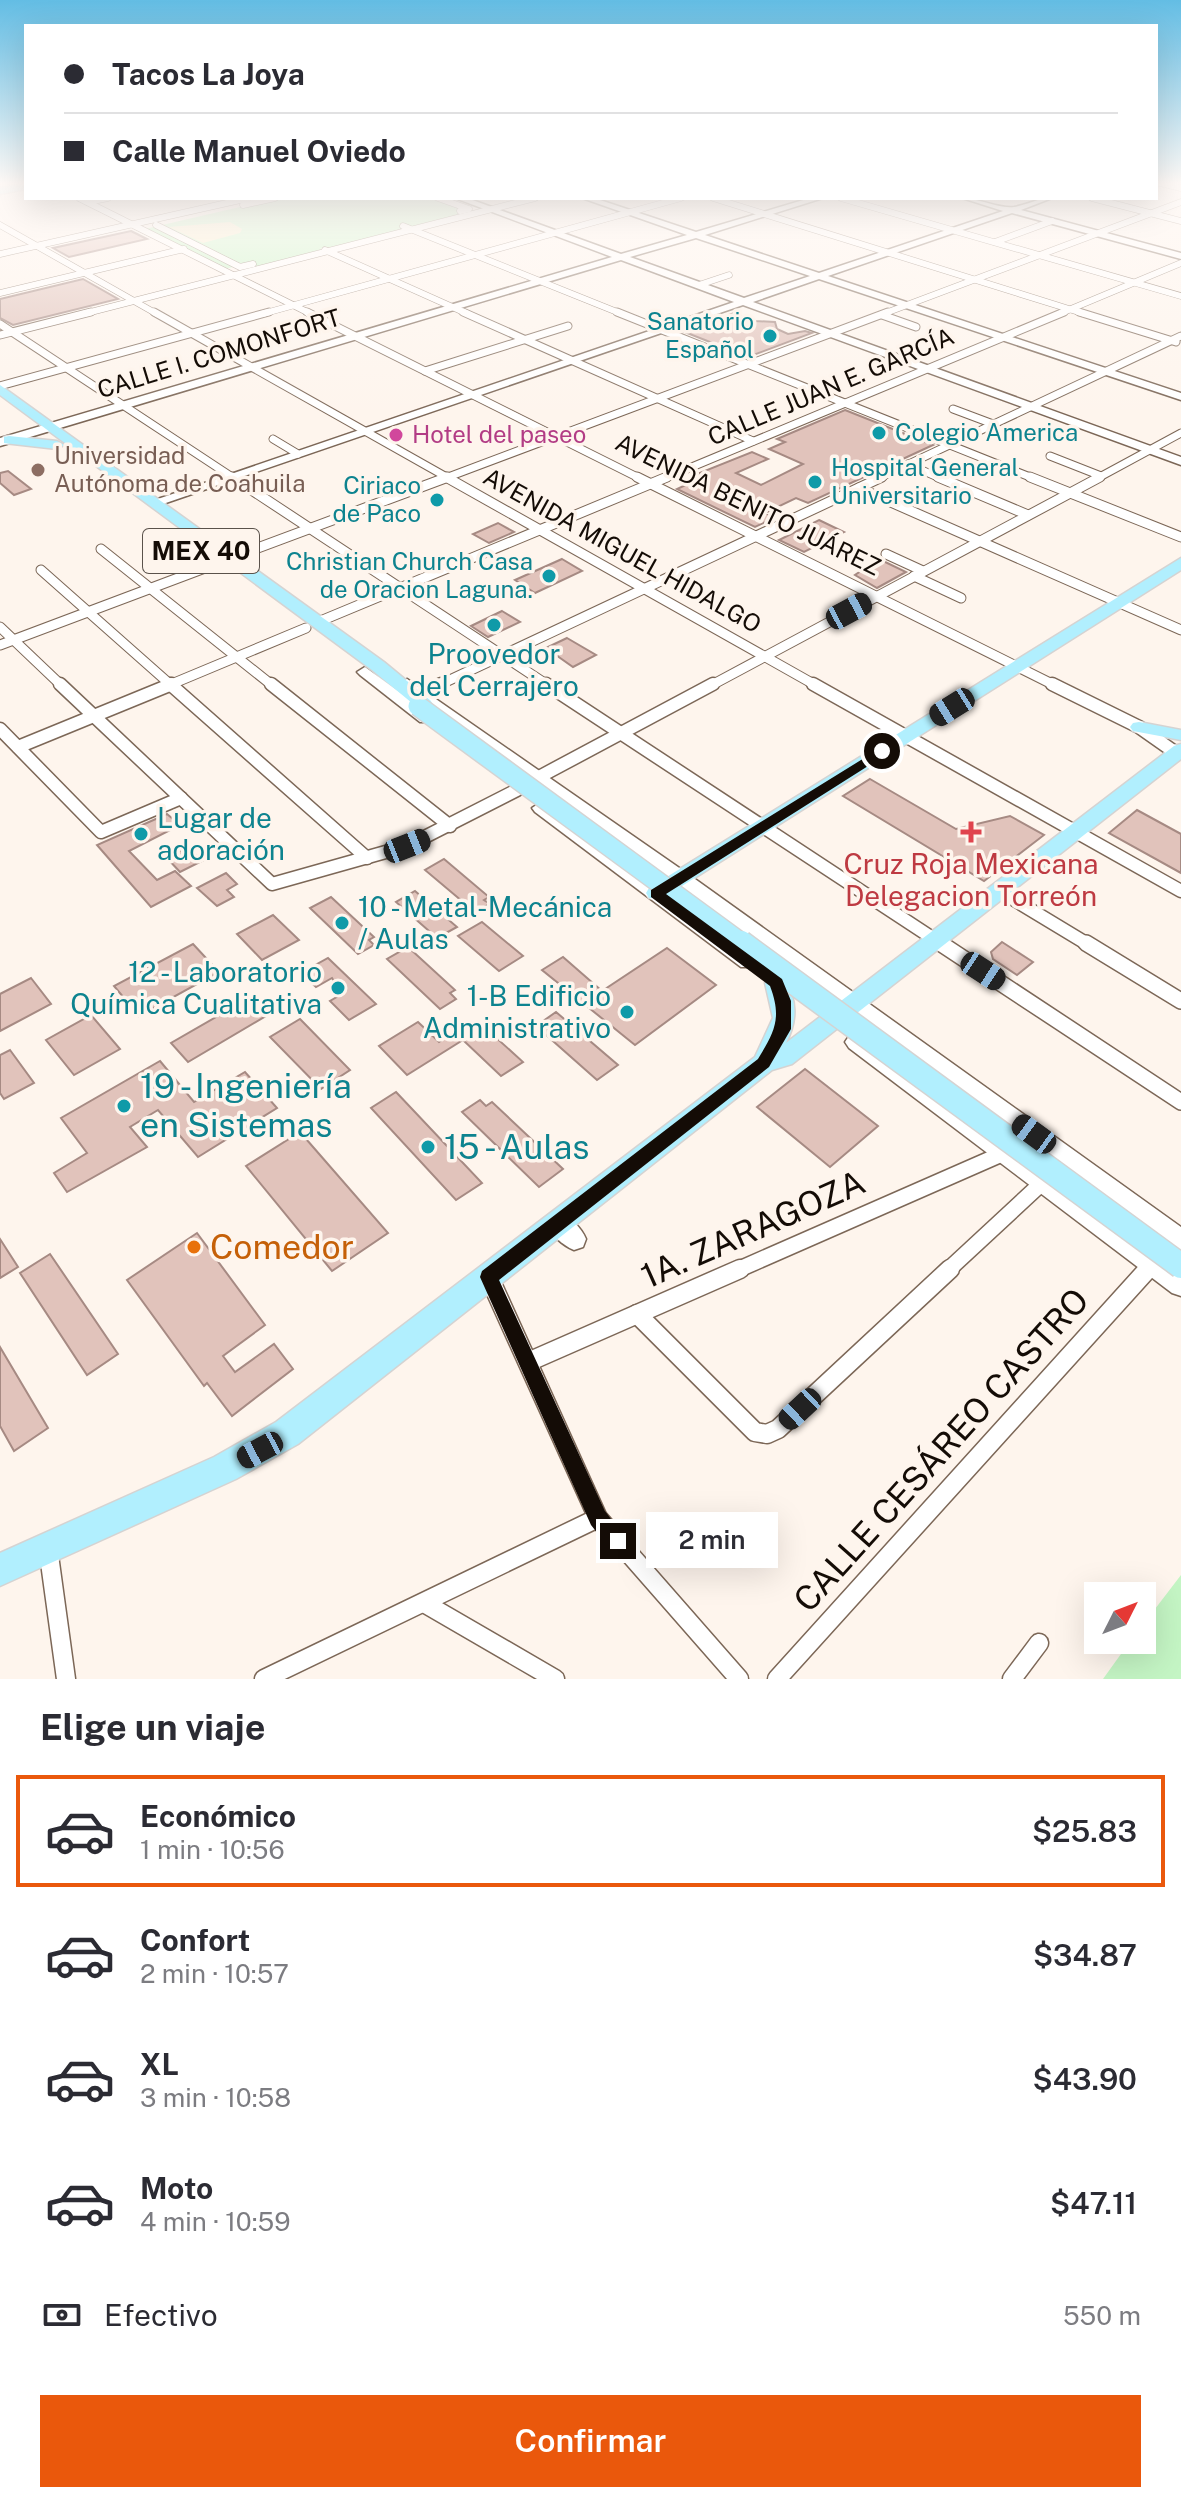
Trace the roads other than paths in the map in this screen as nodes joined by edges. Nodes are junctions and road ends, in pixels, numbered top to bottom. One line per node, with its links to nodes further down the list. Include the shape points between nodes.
1 (61, 259): 19 (street, AVENIDA MIGUEL HIDALGO)
2 (140, 259): 19 (street)
3 (202, 259): 20 (street, AVENIDA BENITO JUÁREZ)
4 (224, 259): 18 (street)
5 (270, 259): 18 (street)
6 (294, 259): 20 (street)
7 (345, 259): 23 (street)
8 (459, 259): 23 (street)
9 (486, 259): 25 (street)
10 (613, 259): 25 (street, CALLE I. COMONFORT)
11 (628, 259): 27 (street)
12 (769, 259): 22 (street)
13 (868, 259): 22 (street)
14 (912, 259): 24 (street)
15 (1029, 259): 24 (street)
16 (1055, 259): 26 (street)
17 (1181, 263): 26 (street, CALLE JUAN E. GARCÍA)
18 (240, 267): 20 (street)
19 (85, 273): 28 (street); 30 (street, AVENIDA MIGUEL HIDALGO)
20 (233, 275): 30 (street); 32 (street, AVENIDA BENITO JUÁREZ)
21 (729, 275): 27 (street)
22 (819, 276): 31 (street); 33 (street)
23 (389, 279): 32 (street); 34 (street)
24 (976, 280): 33 (street); 35 (street)
25 (540, 281): 34 (street, CALLE I. COMONFORT); 40 (street)
26 (1133, 282): 29 (street); 35 (street, CALLE JUAN E. GARCÍA)
27 (699, 285): 31 (street)
28 (0, 293)
29 (1181, 296)
30 (135, 301): 41 (street, AVENIDA MIGUEL HIDALGO); 42 (street)
31 (745, 302): 40 (street); 43 (street)
32 (293, 305): 41 (street); 44 (street, AVENIDA BENITO JUÁREZ)
33 (907, 306): 36 (street); 45 (street)
34 (453, 307): 44 (street, CALLE I. COMONFORT); 46 (street)
35 (1070, 309): 45 (street, CALLE JUAN E. GARCÍA); 47 (street)
36 (882, 315): 39 (street); 43 (street)
37 (0, 324): 42 (street)
38 (568, 326): 46 (street)
39 (916, 327)
40 (662, 331): 48 (street); 49 (street)
41 (192, 333): 50 (street, AVENIDA MIGUEL HIDALGO); 51 (street)
42 (6, 334): 51 (street)
43 (831, 334): 49 (street); 52 (street)
44 (355, 336): 50 (street, CALLE I. COMONFORT); 53 (street, AVENIDA BENITO JUÁREZ)
45 (1002, 337): 52 (street, CALLE JUAN E. GARCÍA); 54 (street)
46 (525, 339): 48 (street); 53 (street)
47 (1178, 340): 54 (street)
48 (573, 361): 56 (street); 58 (street)
49 (748, 365): 58 (street); 60 (street)
50 (253, 367): 61 (street, CALLE I. COMONFORT); 66 (street, AVENIDA MIGUEL HIDALGO)
51 (65, 368): 55 (street); 61 (street)
52 (927, 369): 60 (street, CALLE JUAN E. GARCÍA); 62 (street)
53 (425, 371): 56 (street, AVENIDA BENITO JUÁREZ)
54 (1105, 372): 57 (street); 62 (street)
55 (0, 387): 65 (main road, MEX 40)
56 (472, 395): 66 (street); 68 (street, AVENIDA BENITO JUÁREZ)
57 (1181, 397)
58 (658, 399): 68 (street); 71 (street)
59 (0, 403): 65 (main road, MEX 40)
60 (844, 403): 71 (street, CALLE JUAN E. GARCÍA); 73 (street)
61 (123, 406): 65 (street, CALLE I. COMONFORT); 80 (street)
62 (1031, 407): 64 (street); 74 (street)
63 (953, 409): 64 (street)
64 (993, 424): 73 (street)
65 (45, 429): 70 (street, CALLE I. COMONFORT); 72 (main road, MEX 40); 85 (main road, MEX 40)
66 (367, 431): 75 (street); 81 (street, AVENIDA MIGUEL HIDALGO)
67 (1181, 433): 74 (street)
68 (556, 437): 81 (street); 82 (street, AVENIDA BENITO JUÁREZ)
69 (273, 439): 75 (street)
70 (5, 441): 72 (main road)
71 (753, 441): 82 (street, CALLE JUAN E. GARCÍA)
72 (57, 445): 94 (main road, MEX 40)
73 (949, 445): 78 (street); 84 (street)
74 (1150, 450): 77 (street); 79 (street)
75 (298, 454): 80 (street)
76 (1050, 456): 79 (street)
77 (1181, 461)
78 (908, 464): 83 (street); 86 (street)
79 (1101, 476): 84 (street)
80 (231, 477): 85 (street); 87 (street)
81 (448, 477): 87 (street); 88 (street, AVENIDA MIGUEL HIDALGO)
82 (651, 484): 88 (street, CALLE JUAN E. GARCÍA); 89 (street, AVENIDA BENITO JUÁREZ)
83 (859, 488): 89 (street); 91 (street)
84 (1069, 493): 86 (street); 90 (street)
85 (155, 502): 94 (main road, MEX 40)
86 (1028, 515): 91 (street)
87 (310, 529): 94 (street); 98 (street)
88 (542, 529): 98 (street, CALLE JUAN E. GARCÍA); 99 (street, AVENIDA MIGUEL HIDALGO)
89 (756, 536): 99 (street); 101 (street, AVENIDA BENITO JUÁREZ)
90 (1181, 537)
91 (979, 541): 97 (street); 103 (street)
92 (101, 549): 100 (street)
93 (886, 554): 97 (street)
94 (225, 561): 100 (street); 105 (main road, MEX 40)
95 (1181, 563): 103 (main road)
96 (41, 570): 104 (street)
97 (918, 574): 101 (street); 102 (street)
98 (400, 588): 105 (street, CALLE JUAN E. GARCÍA); 110 (street)
99 (645, 588): 110 (street); 111 (street, AVENIDA MIGUEL HIDALGO)
100 (150, 589): 104 (street); 112 (street)
101 (877, 596): 111 (street); 113 (street, AVENIDA BENITO JUÁREZ)
102 (961, 598)
103 (1118, 602): 107 (street); 113 (main road)
104 (88, 612): 108 (street); 115 (street)
105 (312, 625): 112 (street, CALLE JUAN E. GARCÍA); 114 (main road, MEX 40)
106 (0, 627): 108 (street)
107 (1181, 630)
108 (14, 640): 109 (street); 117 (street)
109 (0, 645)
110 (502, 655): 116 (street); 120 (street)
111 (766, 655): 120 (street); 121 (street, AVENIDA MIGUEL HIDALGO)
112 (236, 657): 115 (street, CALLE JUAN E. GARCÍA); 127 (street)
113 (1018, 666): 118 (street, AVENIDA BENITO JUÁREZ); 121 (main road)
114 (371, 669): 116 (street, MEX 40); 125 (street, MEX 40)
115 (170, 684): 117 (street, CALLE JUAN E. GARCÍA); 130 (street)
116 (421, 701): 124 (street, MEX 40); 147 (main road, bridge); 149 (main road, bridge)
117 (94, 716): 122 (street, CALLE JUAN E. GARCÍA); 126 (street)
118 (1139, 727): 123 (main road, AVENIDA BENITO JUÁREZ)
119 (0, 729): 122 (street)
120 (620, 733): 124 (street); 128 (street)
121 (908, 735): 128 (main road); 129 (street, AVENIDA MIGUEL HIDALGO)
122 (18, 747): 126 (street, via 101,832)
123 (1180, 748): 129 (main road)
124 (539, 777): 131 (street, MEX 40)
125 (517, 790): 127 (street); 134 (street, MEX 40)
126 (181, 798): 130 (street, via 272,884)
127 (450, 826): 130 (street)
128 (762, 826): 131 (main road); 135 (street)
129 (1074, 831): 132 (main road); 133 (street, AVENIDA MIGUEL HIDALGO)
130 (367, 858)
131 (681, 878): 134 (main road); 138 (street, MEX 40)
132 (998, 890): 135 (main road); 137 (street)
133 (1181, 891)
134 (656, 893): 136 (street, MEX 40)
135 (934, 938): 138 (main road); 143 (street)
136 (776, 983): 139 (street, MEX 40); 140 (main road, via 784,1029)
137 (1181, 1001)
138 (854, 1003): 139 (main road); 141 (street, MEX 40)
139 (830, 1022): 140 (main road, via 784,1057); 142 (street, MEX 40)
140 (764, 1063): 150 (main road, via 566,1231)
141 (960, 1080): 142 (street, via 943,1084); 146 (street, MEX 40)
142 (935, 1102): 144 (street, MEX 40)
143 (1181, 1102)
144 (1004, 1153): 145 (street, MEX 40); 152 (street, 1A. ZARAGOZA)
145 (1043, 1182): 148 (street, MEX 40); 152 (street, via 767,1434 755,1432)
146 (1181, 1241)
147 (1181, 1253)
148 (1153, 1264): 151 (street, MEX 40); 163 (street, CALLE CESÁREO CASTRO)
149 (1181, 1266)
150 (489, 1277): 153 (street); 155 (main road, via 270,1444)
151 (1181, 1285)
152 (637, 1314): 153 (street, 1A. ZARAGOZA)
153 (528, 1362): 154 (street)
154 (598, 1518): 157 (street); 162 (street)
155 (48, 1548): 156 (main road); 159 (street)
156 (0, 1570)
157 (424, 1603): 160 (street); 161 (street)
158 (1039, 1643): 164 (street)
159 (66, 1679)
160 (264, 1679)
161 (555, 1679)
162 (739, 1679)
163 (777, 1679)
164 (1012, 1679)

